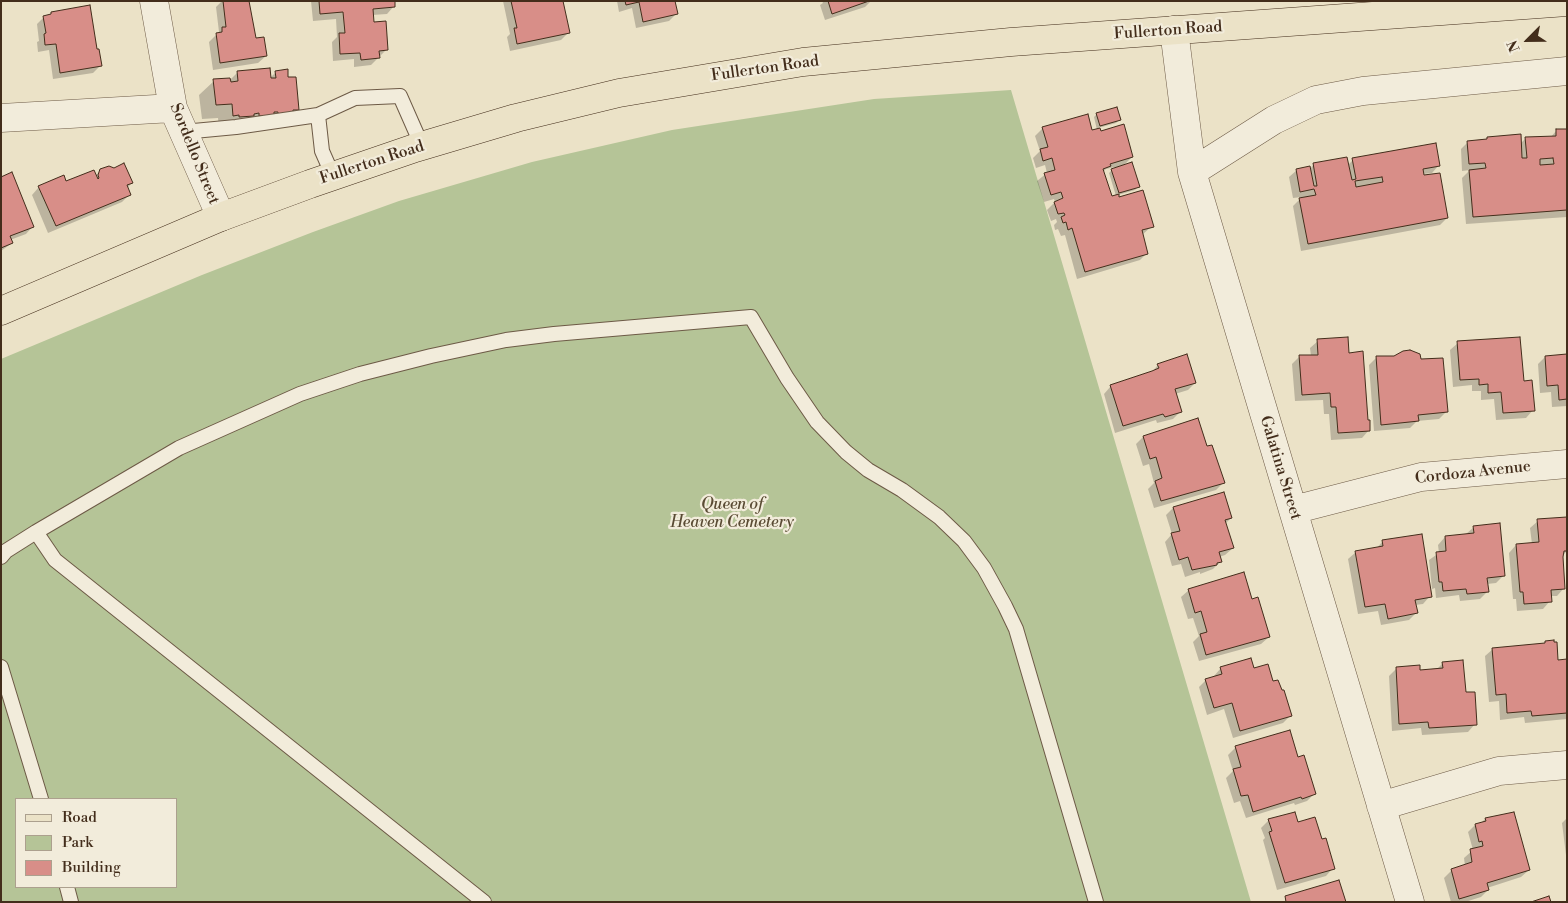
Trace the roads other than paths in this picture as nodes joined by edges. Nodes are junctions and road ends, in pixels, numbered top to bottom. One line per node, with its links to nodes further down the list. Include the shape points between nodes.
1 (154, 1): 7 (street, Sordello Street)
2 (1567, 2): 3 (main road, Fullerton Road)
3 (1174, 30): 8 (main road, Fullerton Road, via 804,62 620,93 516,118); 9 (street, Galatina Street)
4 (1567, 71): 9 (street, via 1364,91 1316,100 1274,120)
5 (318, 115): 7 (lane, via 245,126); 8 (lane, via 355,98 400,96); 10 (lane, via 322,151)
6 (1, 118): 7 (street)
7 (178, 120): 11 (street, Sordello Street)
8 (422, 146): 10 (main road, Fullerton Road)
9 (1192, 172): 14 (street, Galatina Street)
10 (333, 176): 11 (main road, Fullerton Road)
11 (221, 217): 12 (main road, Fullerton Road)
12 (1, 311)
13 (1567, 464): 14 (street, Cordoza Avenue, via 1421,477)
14 (1293, 510): 20 (street, Galatina Street)
15 (36, 532): 16 (lane); 23 (lane, via 55,560); 24 (lane, via 179,448 300,394 360,374 506,340 751,317 817,422 868,470 939,517 964,541 984,568 1016,629)
16 (1, 557)
17 (1, 667): 19 (lane)
18 (1567, 765): 20 (street, via 1499,770)
19 (41, 798)
20 (1381, 806): 25 (street, Galatina Street)
21 (67, 888): 22 (lane)
22 (71, 902)
23 (484, 902)
24 (1096, 902)
25 (1410, 902)

